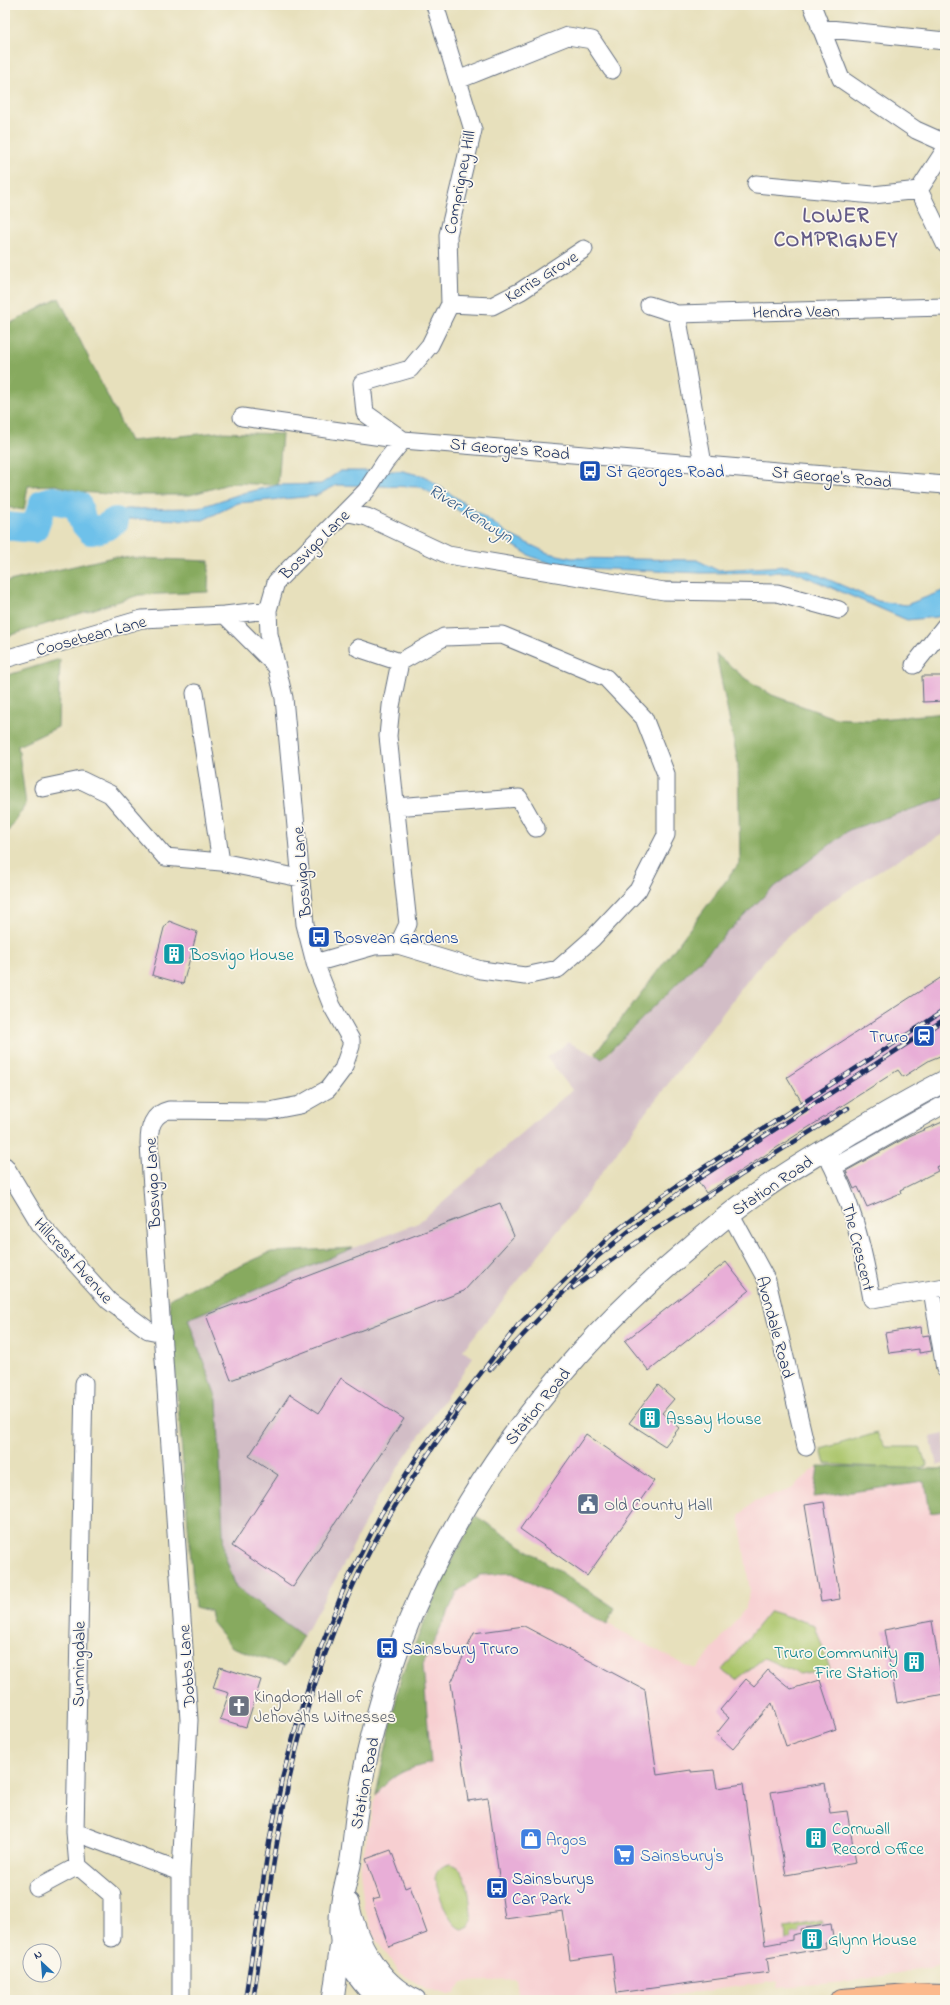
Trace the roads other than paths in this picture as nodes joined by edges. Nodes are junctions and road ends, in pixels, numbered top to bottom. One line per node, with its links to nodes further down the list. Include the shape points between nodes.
1 (435, 5): 6 (street, Comprigney Hill)
2 (812, 5): 3 (street)
3 (820, 28): 4 (street); 7 (street, via 841,79 916,130)
4 (945, 41)
5 (612, 70): 6 (street, via 592,40 568,36)
6 (458, 80): 13 (street, Comprigney Hill, via 473,130 448,235)
7 (945, 143)
8 (945, 150): 10 (street)
9 (756, 184): 10 (street, via 873,195)
10 (919, 190): 11 (street)
11 (945, 244)
12 (584, 249): 13 (street, Kerris Grove, via 521,292 492,306)
13 (450, 304): 18 (street, Comprigney Hill, via 430,345 410,369 362,383 365,412)
14 (649, 305): 16 (street, Hendra Vean)
15 (945, 307): 16 (street, Hendra Vean)
16 (678, 314): 19 (street)
17 (242, 417): 18 (street, St George's Road)
18 (403, 440): 19 (street, St George's Road); 21 (street, Bosvigo Lane, via 366,491)
19 (703, 464): 20 (street, St George's Road)
20 (945, 485)
21 (345, 512): 22 (street, Bosvigo Lane, via 276,582); 23 (street, via 367,517 448,555 664,591 777,593)
22 (268, 610): 24 (street, Coosebean Lane); 29 (street, Bosvigo Lane, via 269,634)
23 (839, 610)
24 (225, 615): 27 (street, Coosebean Lane, via 142,619); 29 (street)
25 (945, 626): 30 (street)
26 (358, 648): 28 (street)
27 (5, 659)
28 (400, 662): 33 (street, via 388,736); 37 (street, via 444,637 502,635 606,678 644,718 666,774 666,835 638,890 592,939 558,969 525,976 481,970)
29 (275, 665): 36 (street, Bosvigo Lane, via 284,698)
30 (914, 665)
31 (195, 693): 35 (street)
32 (43, 788): 35 (street, via 80,780 110,794 165,857)
33 (394, 807): 34 (street, via 519,798); 37 (street, via 408,924)
34 (536, 828)
35 (221, 862): 36 (street)
36 (300, 878): 38 (street, Bosvigo Lane, via 305,924)
37 (398, 945): 38 (street, via 374,946)
38 (314, 963): 45 (street, Bosvigo Lane, via 332,1006 351,1040 343,1069 328,1089 300,1105 269,1111 169,1110 161,1112 149,1129)
39 (945, 1081): 41 (street, Station Road, via 915,1096)
40 (945, 1104): 41 (street)
41 (829, 1159): 43 (street, Station Road, via 764,1188); 44 (street, The Crescent, via 843,1186 856,1222 872,1299)
42 (5, 1166): 45 (street, Hillcrest Avenue, via 40,1224 109,1301 148,1330)
43 (730, 1213): 48 (street, Avondale Road, via 767,1281); 52 (street, Station Road, via 652,1278 596,1334 508,1441 468,1503 439,1554 396,1654 369,1752)
44 (938, 1288): 46 (street)
45 (162, 1332): 51 (street, Dobbs Lane, via 190,1720)
46 (945, 1369)
47 (84, 1383): 49 (street, Sunningdale)
48 (806, 1447)
49 (75, 1832): 50 (street, Sunningdale); 51 (street)
50 (78, 1866): 53 (street); 54 (street, via 112,1895)
51 (181, 1872): 57 (street, Dobbs Lane)
52 (344, 1887): 55 (street, Station Road, via 340,1912); 60 (street, Station Road, via 351,1917 367,1955 395,1988)
53 (37, 1888)
54 (112, 1938)
55 (341, 1943): 58 (street); 59 (street, Station Road, via 360,1980)
56 (945, 1996): 61 (highway)
57 (181, 2000)
58 (333, 2000)
59 (378, 2000)
60 (415, 2000)
61 (842, 2000)

